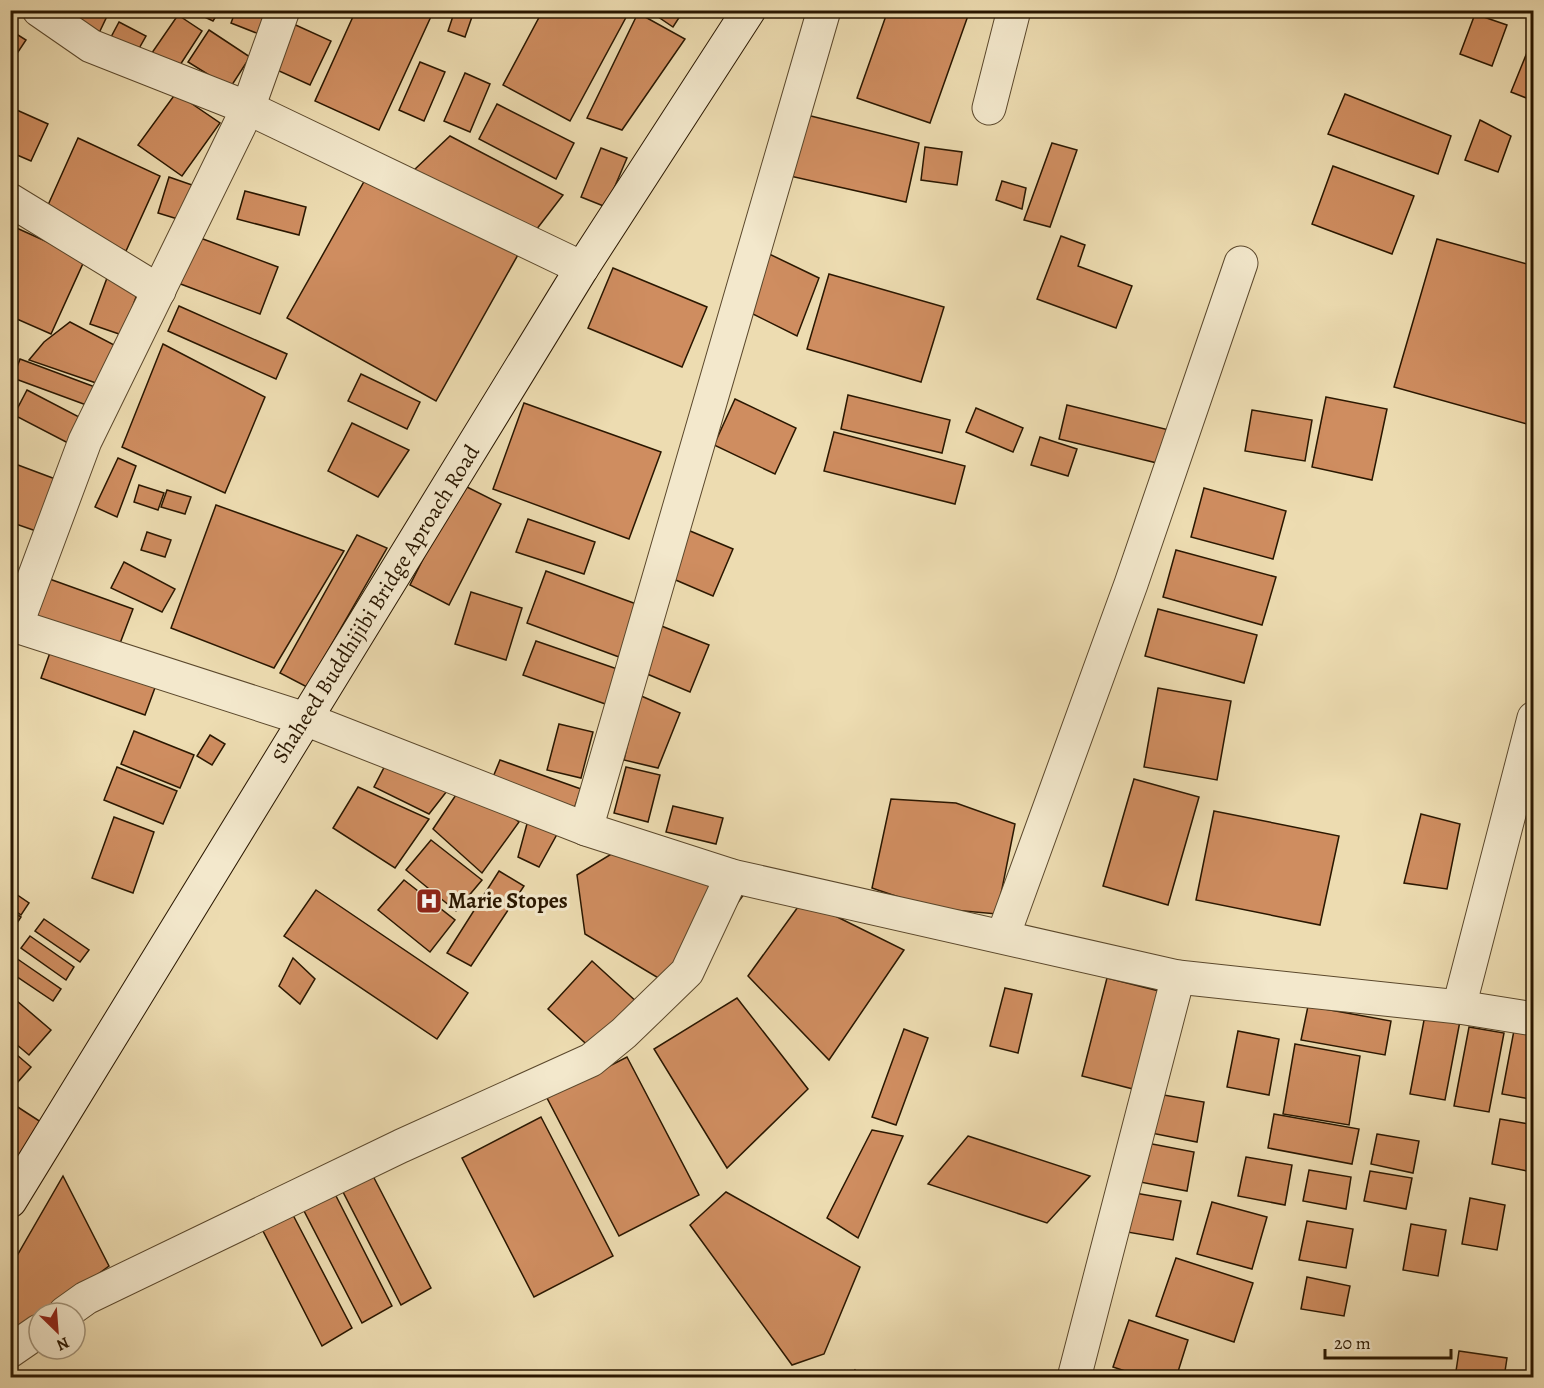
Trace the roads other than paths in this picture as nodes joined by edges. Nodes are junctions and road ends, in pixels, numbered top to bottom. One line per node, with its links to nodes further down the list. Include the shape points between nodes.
1 (39, 10): 6 (street, via 90,46)
2 (283, 10): 6 (street)
3 (749, 10): 10 (street, Shaheed Buddhijibi Bridge Aproach Road)
4 (824, 10): 15 (street, via 645,601)
5 (1014, 10): 7 (street)
6 (248, 108): 10 (street); 11 (street)
7 (989, 108)
8 (10, 200): 11 (street)
9 (1241, 263): 17 (street, via 1131,584)
10 (582, 268): 14 (street, Shaheed Buddhijibi Bridge Aproach Road)
11 (159, 291): 12 (street, via 86,441)
12 (13, 625): 14 (street)
13 (1533, 718): 19 (street)
14 (305, 719): 15 (street); 21 (street, Shaheed Buddhijibi Bridge Aproach Road)
15 (586, 829): 16 (street)
16 (732, 876): 17 (street); 22 (street, via 687,972 591,1060 401,1146)
17 (1003, 936): 18 (street)
18 (1178, 977): 19 (street); 25 (street)
19 (1459, 1007): 20 (street)
20 (1533, 1019)
21 (10, 1202)
22 (82, 1301)
23 (27, 1339): 24 (street)
24 (10, 1351)
25 (1074, 1377)

